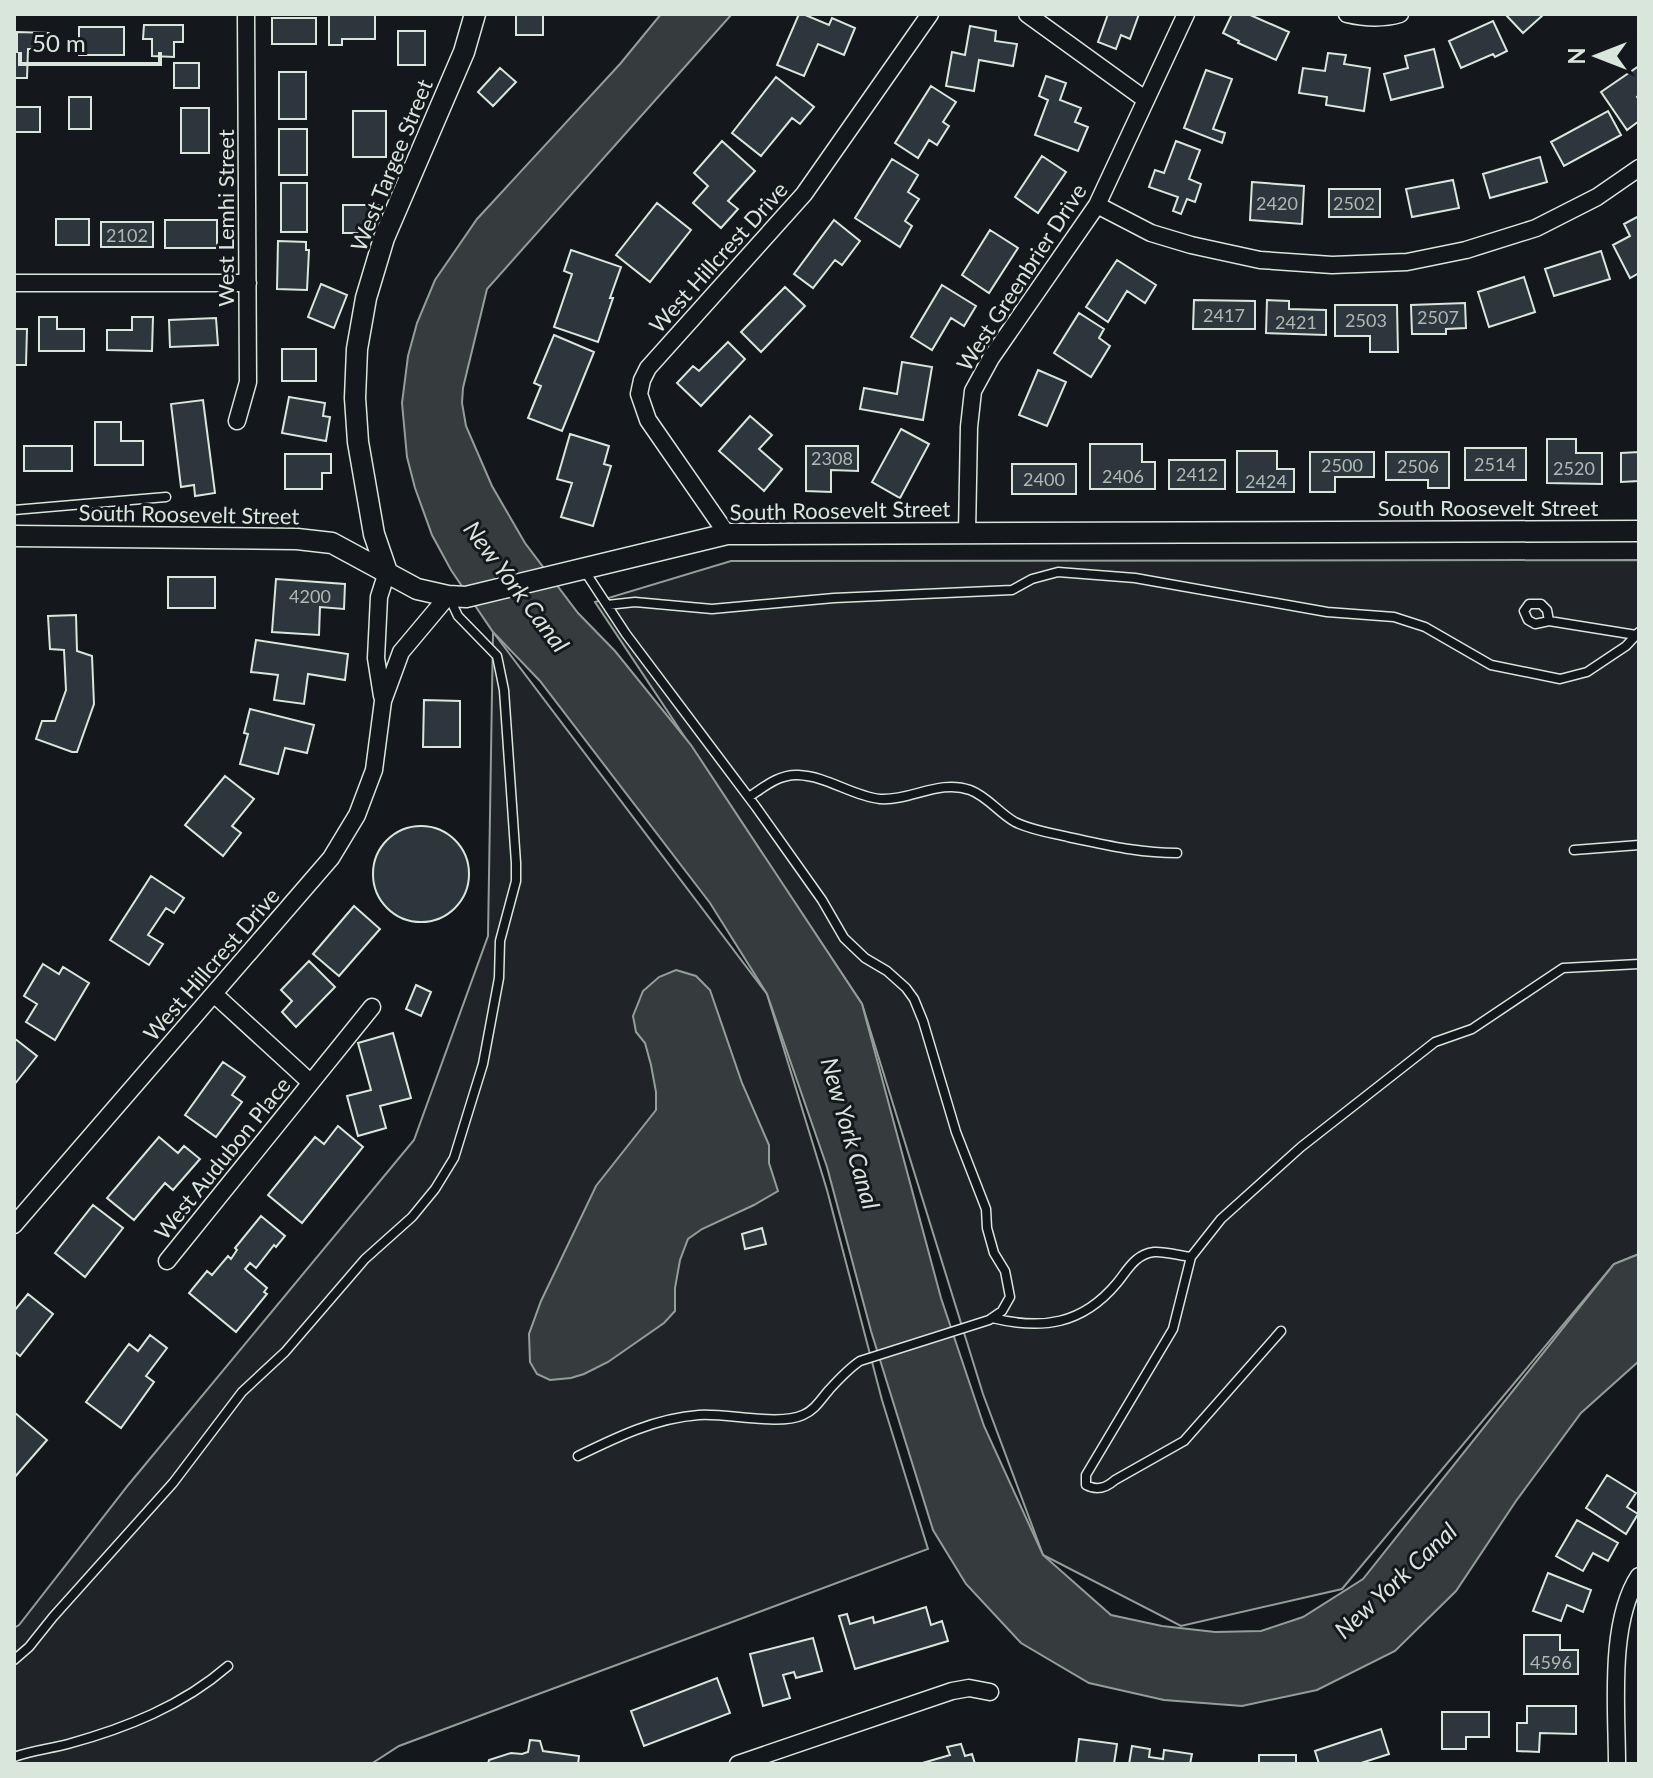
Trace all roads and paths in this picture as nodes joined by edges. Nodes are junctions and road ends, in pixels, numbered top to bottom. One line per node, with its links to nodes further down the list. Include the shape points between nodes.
1 (246, 14): 12 (street, West Lemhi Street)
2 (475, 14): 21 (street, West Targee Street, via 464,52 384,238 357,349 358,442 374,534)
3 (930, 14): 18 (street, West Hillcrest Drive, via 804,194 642,380 639,394 648,420)
4 (1027, 14): 8 (street)
5 (1186, 14): 8 (street, West Greenbrier Drive)
6 (1347, 14): 7 (street)
7 (1400, 14)
8 (1146, 100): 10 (street, West Greenbrier Drive)
9 (1639, 168): 10 (street, via 1536,228 1407,262 1332,265 1260,260 1151,233)
10 (1097, 205): 17 (street, West Greenbrier Drive, via 973,391)
11 (14, 283): 12 (street)
12 (248, 283): 13 (street, West Lemhi Street, via 248,382)
13 (237, 421)
14 (166, 497): 15 (lane)
15 (14, 510)
16 (1639, 531): 17 (street, South Roosevelt Street)
17 (967, 533): 18 (street, South Roosevelt Street)
18 (727, 534): 20 (street, South Roosevelt Street)
19 (14, 536): 21 (street, South Roosevelt Street, via 297,539 332,543)
20 (576, 570): 22 (street, South Roosevelt Street); 23 (lane)
21 (387, 572): 22 (street, South Roosevelt Street, via 417,589); 26 (street, West Hillcrest Drive, via 379,597 376,658)
22 (457, 596): 26 (street, West Hillcrest Drive, via 401,652); 42 (lane, via 458,616 497,656 504,690 516,881 500,941 486,1049 454,1158 412,1217 365,1259 285,1352 242,1392 173,1483)
23 (607, 605): 25 (lane, via 635,602 712,609 1012,590 1058,572 1135,578 1327,612 1394,617 1425,627 1491,665 1560,679 1587,672); 27 (lane)
24 (1549, 621): 25 (lane)
25 (1638, 633)
26 (383, 701): 32 (street, West Hillcrest Drive, via 374,770 357,815 331,858)
27 (749, 797): 30 (lane, via 777,778 797,775 884,799 943,786 971,790 1016,822 1052,833 1131,851); 38 (lane, via 844,938 914,999 986,1209 994,1253 1005,1271 1010,1297)
28 (1639, 845): 29 (lane)
29 (1574, 850)
30 (1177, 853)
31 (1639, 964): 36 (lane, via 1563,968 1472,1029 1435,1042 1301,1147 1221,1219)
32 (214, 994): 34 (street, West Audubon Place); 35 (street, West Hillcrest Drive)
33 (372, 1007): 34 (street, West Audubon Place)
34 (310, 1082): 37 (street, West Audubon Place)
35 (14, 1225)
36 (1191, 1257): 38 (lane, via 1152,1252 1132,1262 1092,1308 1062,1322); 39 (lane, via 1173,1329 1086,1475 1086,1485 1107,1488 1184,1441)
37 (167, 1261)
38 (992, 1318): 40 (lane, via 860,1361 813,1409 796,1418 681,1416 631,1431)
39 (1281, 1331)
40 (578, 1456)
41 (1639, 1576): 47 (street, via 1621,1620)
42 (14, 1660)
43 (228, 1666): 45 (lane, via 185,1699 129,1724)
44 (990, 1692): 46 (street, via 952,1691)
45 (14, 1757)
46 (738, 1764)
47 (1617, 1764)

